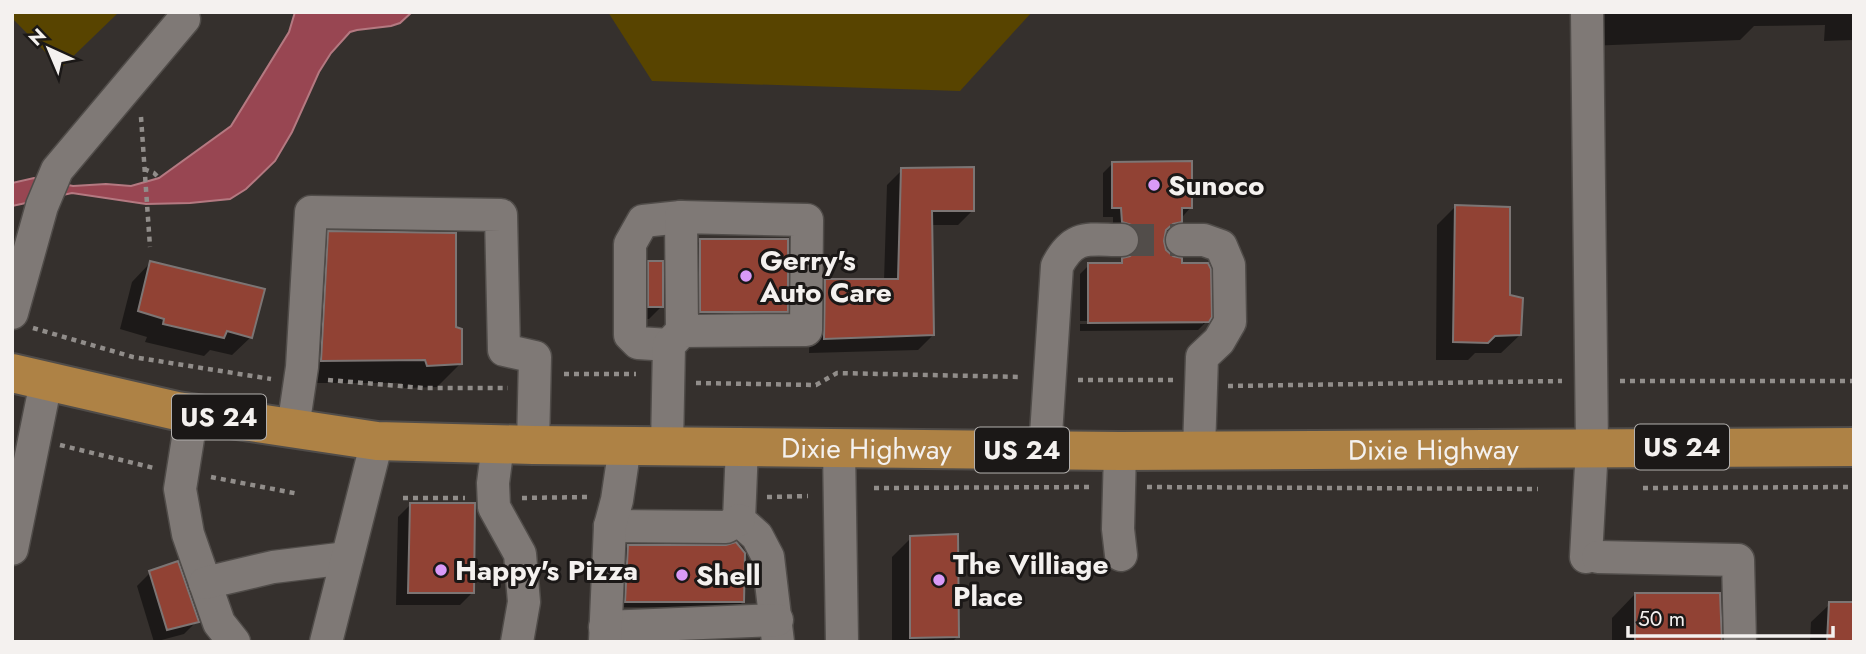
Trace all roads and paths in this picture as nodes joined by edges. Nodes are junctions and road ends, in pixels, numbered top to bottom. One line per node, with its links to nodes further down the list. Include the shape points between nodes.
1 (1587, 12): 17 (street)
2 (184, 19): 3 (street)
3 (138, 74): 4 (path); 10 (street, via 57,170 42,206)
4 (144, 169): 5 (path); 9 (path)
5 (159, 178)
6 (681, 217): 11 (street); 11 (street, via 643,221 630,244 630,335 638,343); 11 (street, via 807,220 807,330)
7 (1122, 240): 15 (street, via 1082,240 1065,250 1057,266)
8 (1182, 240): 19 (street, via 1221,246 1229,265 1230,322 1202,357)
9 (150, 247)
10 (25, 321): 14 (path, via 134,357 268,379)
11 (675, 338): 13 (street)
12 (29, 377): 20 (main road, Dixie Highway / US 24); 22 (street)
13 (668, 378): 15 (path, via 698,383 816,385 837,373); 16 (path, via 561,374); 26 (street)
14 (300, 379): 16 (path, via 423,388 509,388); 16 (street, via 311,212 335,212 501,215 504,350 535,356); 21 (street)
15 (1049, 379): 19 (path); 31 (street)
16 (534, 381): 24 (street)
17 (1591, 381): 18 (path); 19 (path, via 1232,386); 28 (street)
18 (1854, 381)
19 (1200, 382): 32 (street)
20 (192, 413): 21 (main road, Dixie Highway / US 24); 34 (street)
21 (293, 428): 23 (main road, Dixie Highway / US 24)
22 (35, 439): 34 (path); 42 (street)
23 (377, 441): 24 (main road, Dixie Highway / US 24); 44 (street)
24 (515, 445): 25 (main road, Dixie Highway / US 24); 50 (street, via 493,483 494,507 520,554 524,602)
25 (625, 446): 26 (main road, Dixie Highway / US 24); 41 (street)
26 (667, 446): 27 (main road, Dixie Highway / US 24)
27 (742, 447): 30 (main road, Dixie Highway / US 24); 40 (street)
28 (1592, 447): 29 (main road, Dixie Highway / US 24); 32 (main road, Dixie Highway / US 24); 52 (street, via 1592,557 1738,560)
29 (1854, 447)
30 (839, 448): 31 (main road, Dixie Highway / US 24); 51 (street)
31 (1045, 450): 33 (main road, Dixie Highway / US 24)
32 (1199, 450): 33 (main road, Dixie Highway / US 24)
33 (1120, 469): 36 (path); 38 (path, via 1271,486); 43 (street)
34 (182, 474): 39 (path); 45 (street, via 188,534)
35 (1854, 487): 37 (path)
36 (874, 488)
37 (1643, 488)
38 (1538, 489)
39 (299, 494)
40 (739, 520): 41 (street, via 726,527); 46 (street, via 757,536 768,557)
41 (610, 526): 47 (street)
42 (12, 549)
43 (1121, 555)
44 (347, 558): 45 (street); 48 (street)
45 (205, 583): 49 (street, via 219,623)
46 (778, 631): 47 (street)
47 (605, 634)
48 (330, 640)
49 (234, 642)
50 (517, 642)
51 (842, 642)
52 (1740, 642)

